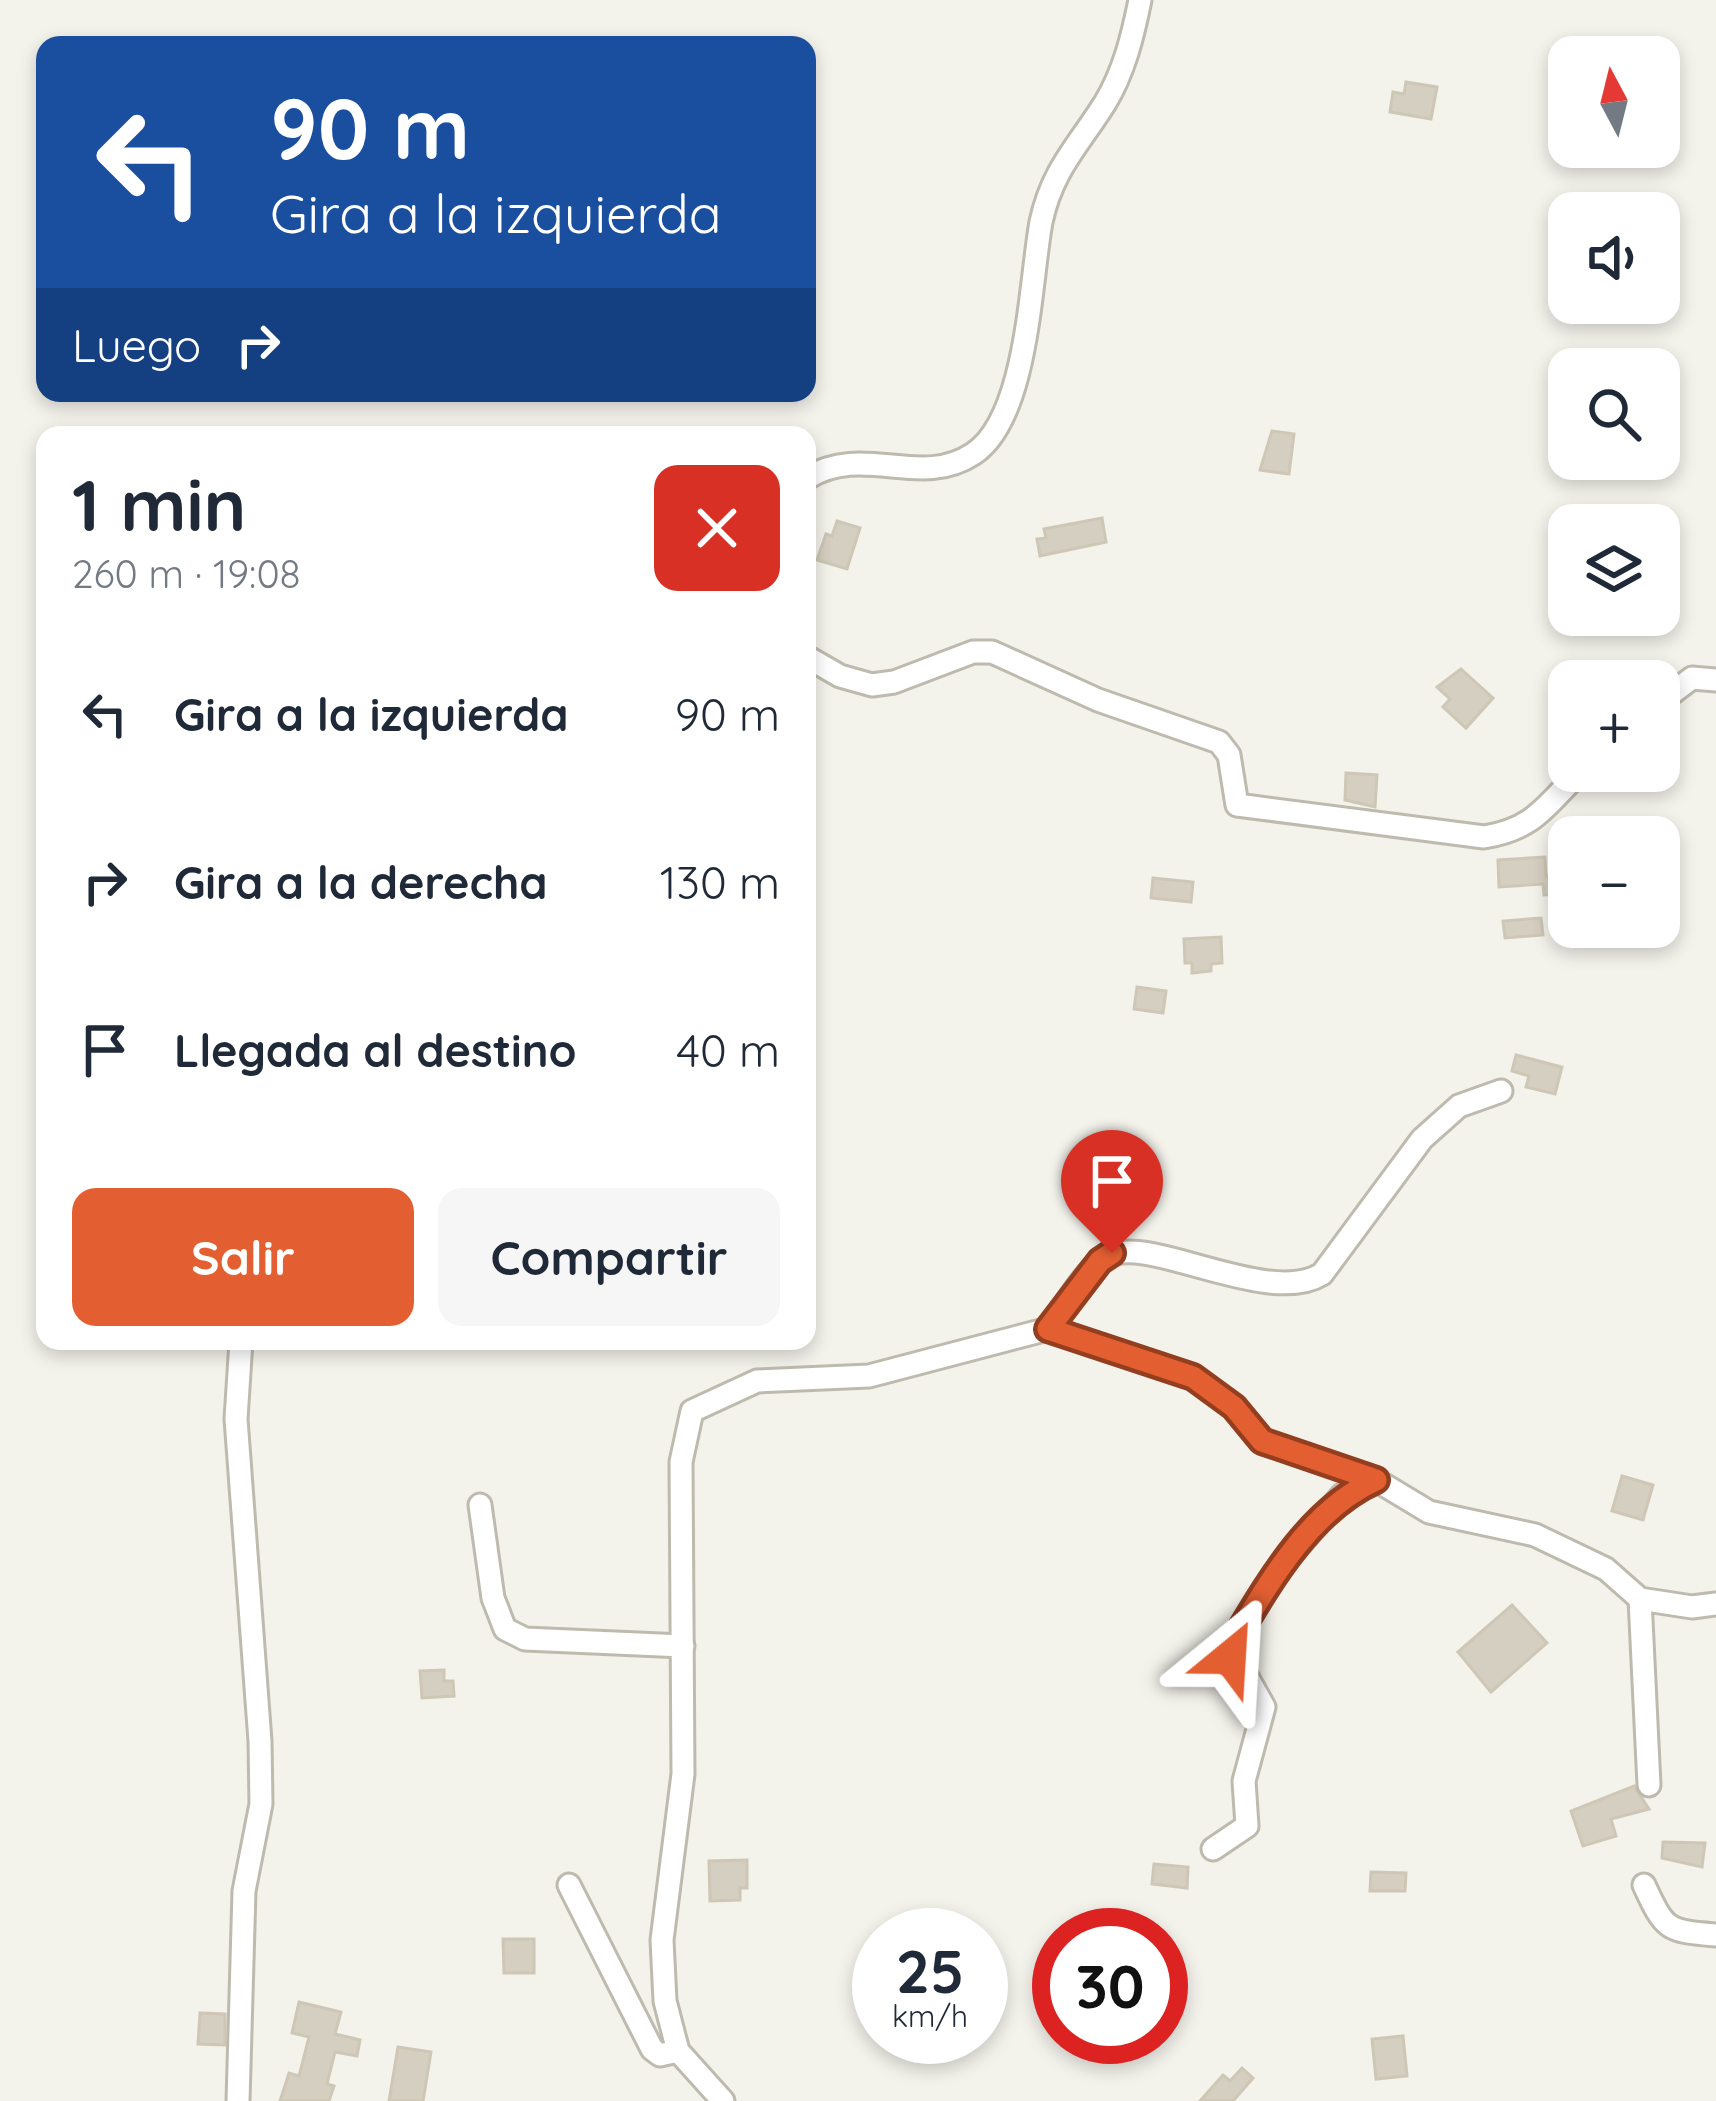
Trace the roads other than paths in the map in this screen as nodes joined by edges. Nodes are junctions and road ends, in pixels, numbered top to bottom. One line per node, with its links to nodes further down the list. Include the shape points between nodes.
1 (1140, 0): 2 (street, via 1108,100 1056,172 1027,327 994,433 974,454 944,466 839,463)
2 (816, 474)
3 (816, 662): 6 (street, via 872,685 973,652 1005,656 1098,700 1220,742 1237,805 1484,837 1525,827)
4 (1716, 680): 5 (street, via 1692,678)
5 (1680, 687)
6 (1560, 792)
7 (1501, 1091): 8 (street, via 1459,1106 1422,1139 1322,1274 1307,1283 1125,1250 1100,1261)
8 (1048, 1329): 10 (street, via 1193,1377 1262,1441); 14 (street, via 869,1376 757,1381 692,1412 681,1462)
9 (240, 1350): 21 (street, via 236,1419 261,1804 244,1891)
10 (1376, 1480): 12 (street, via 1430,1512 1534,1535 1606,1569); 16 (street, via 1342,1495 1274,1575 1231,1646 1230,1657 1264,1707 1244,1781 1246,1826)
11 (480, 1505): 14 (street, via 505,1629 525,1639)
12 (1640, 1600): 13 (street); 15 (street)
13 (1716, 1604)
14 (683, 1646): 20 (street, via 683,1774 662,1940)
15 (1649, 1785)
16 (1213, 1849)
17 (568, 1885): 20 (street, via 652,2049)
18 (1644, 1885): 19 (street, via 1672,1931)
19 (1716, 1935)
20 (678, 2051): 22 (street)
21 (238, 2101)
22 (723, 2101)

